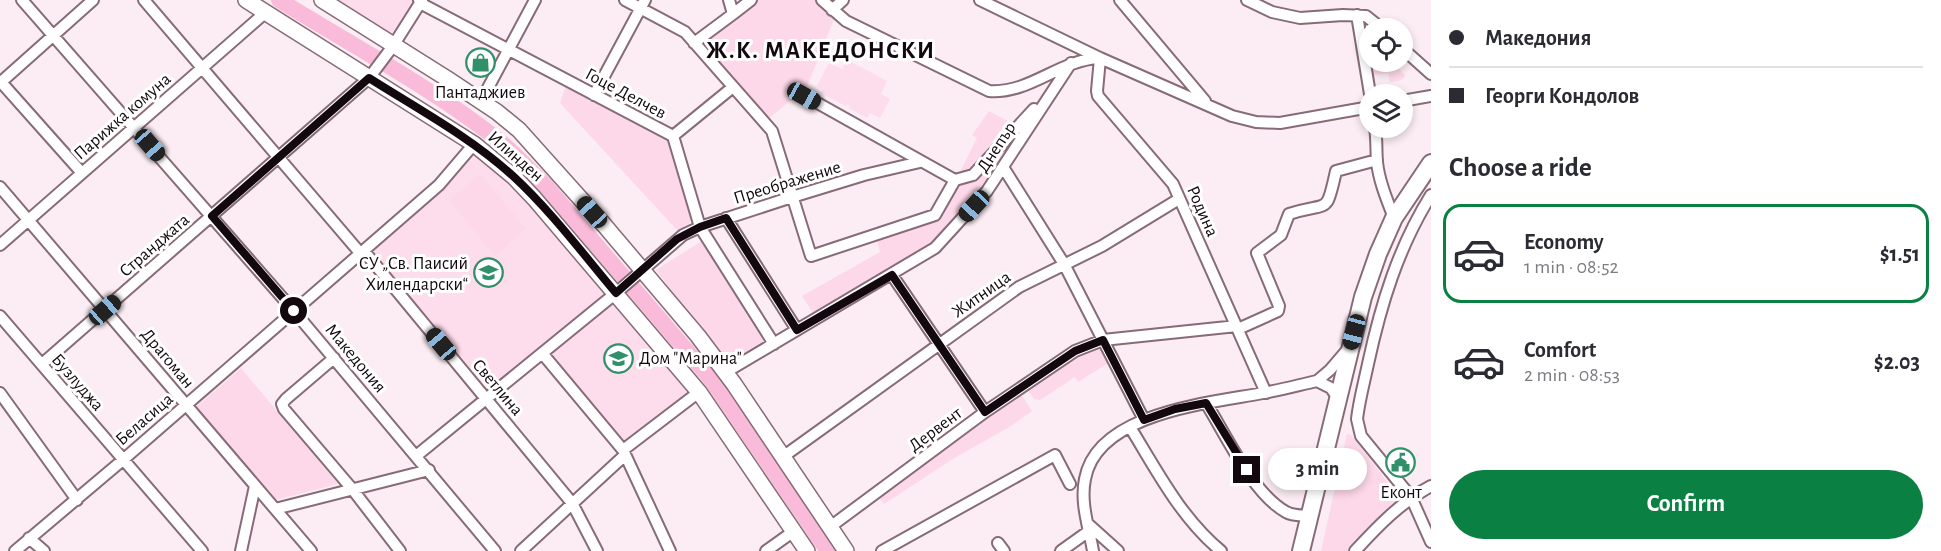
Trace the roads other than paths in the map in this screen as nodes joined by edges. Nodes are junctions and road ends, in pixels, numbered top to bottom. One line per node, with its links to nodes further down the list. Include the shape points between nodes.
1 (22, 0): 22 (street, Македония)
2 (93, 0): 22 (street)
3 (144, 0): 29 (street, Светлина)
4 (246, 0): 18 (main road, Илинден)
5 (321, 0): 27 (main road)
6 (535, 0): 24 (street)
7 (625, 0): 16 (street)
8 (729, 0): 19 (street)
9 (751, 0): 19 (street)
10 (822, 0): 17 (street)
11 (843, 0): 17 (street)
12 (980, 0): 25 (street)
13 (1120, 0): 40 (street)
14 (1247, 0): 20 (street, via 1272,12 1300,18)
15 (420, 1): 24 (street, Гоце Делчев); 27 (street, Странджата)
16 (643, 4): 23 (street); 35 (street)
17 (832, 10): 28 (street, via 846,21 989,91 1019,88)
18 (266, 12): 27 (main road, Илинден); 29 (street, Парижка комуна)
19 (733, 14): 23 (street)
20 (1357, 15): 21 (street); 32 (street)
21 (1368, 18)
22 (53, 36): 31 (street); 42 (street, Македония)
23 (694, 42): 33 (street)
24 (508, 49): 35 (street, Гоце Делчев); 39 (street)
25 (1100, 57): 28 (street); 40 (street); 56 (street, Родина, via 1098,96 1173,184)
26 (1413, 58): 30 (street)
27 (380, 63): 39 (main road, Илинден); 45 (main road, Илинден); 46 (street, Странджата)
28 (1071, 63): 34 (street, Днепър)
29 (202, 69): 42 (street, Парижка комуна); 46 (street, Светлина)
30 (1431, 74)
31 (1, 83): 51 (street)
32 (1368, 84)
33 (733, 87): 43 (street); 55 (street, via 772,131)
34 (1052, 89): 50 (street, Днепър); 52 (street, via 973,175)
35 (594, 94): 43 (street, Гоце Делчев)
36 (804, 96): 48 (street)
37 (1431, 96): 38 (street)
38 (1413, 99)
39 (481, 101): 66 (main road, Илинден, via 519,130)
40 (1207, 104): 41 (street, via 1232,116 1280,123)
41 (1359, 109)
42 (134, 128): 51 (street, Парижка комуна); 58 (street, Македония)
43 (673, 136): 62 (street, Гоце Делчев)
44 (1377, 138): 47 (street)
45 (474, 144): 64 (street, via 439,185); 68 (main road, Илинден, via 514,177)
46 (279, 158): 58 (street, Странджата); 64 (street, Светлина)
47 (1377, 160): 60 (street, via 1380,182); 72 (street, Дервент, via 1336,171 1329,201 1322,208 1289,214 1281,236 1257,253 1274,291 1278,311)
48 (920, 162): 52 (street); 55 (street, Преображение)
49 (1431, 163): 60 (main road)
50 (1004, 167): 65 (street); 67 (street, Днепър, via 934,248)
51 (82, 173): 61 (street, Парижка комуна)
52 (955, 180): 55 (street, Днепър, via 935,215 811,256)
53 (0, 187): 61 (street, Драгоман)
54 (1431, 195): 57 (street)
55 (792, 197): 59 (street, Преображение)
56 (1179, 199): 65 (street, Житница, via 1102,246); 72 (street, Родина)
57 (1428, 207): 102 (street, via 1414,223 1395,264 1377,323 1357,425)
58 (212, 216): 69 (street, Странджата); 70 (street, Македония)
59 (726, 218): 62 (street, Преображение); 73 (street)
60 (1394, 218): 77 (main road, via 1367,286)
61 (28, 220): 63 (street, Парижка комуна); 69 (street, Драгоман)
62 (700, 227): 66 (street, Преображение, via 677,239); 75 (street, Гоце Делчев)
63 (0, 245)
64 (362, 253): 70 (street, Беласица); 87 (street, Светлина)
65 (1064, 264): 74 (street); 76 (street, Житница, via 1019,286)
66 (639, 273): 68 (street, Преображение); 81 (main road, Илинден)
67 (892, 275): 73 (street, Днепър); 76 (street)
68 (620, 291): 78 (street, Преображение); 83 (main road, Илинден)
69 (105, 310): 80 (street, Странджата); 89 (street, Драгоман)
70 (294, 311): 79 (street, Македония); 89 (street, Беласица)
71 (0, 316): 80 (street, Бузлуджа)
72 (1237, 328): 74 (street, Дервент); 85 (street, Родина)
73 (797, 330): 75 (street, Днепър)
74 (1103, 340): 90 (street, Дервент, via 1075,351); 91 (street)
75 (774, 344): 81 (street, Днепър)
76 (939, 344): 90 (street); 95 (street, Житница)
77 (1349, 349): 82 (street); 86 (main road)
78 (542, 353): 87 (street, Преображение); 94 (street)
79 (334, 358): 93 (street, Македония); 101 (street, via 282,404)
80 (42, 364): 96 (street, Бузлуджа)
81 (726, 372): 95 (main road, Илинден)
82 (1317, 381): 85 (street); 86 (street)
83 (699, 392): 94 (street); 109 (main road, Илинден)
84 (0, 393): 103 (street)
85 (1266, 393): 88 (street)
86 (1338, 397): 106 (main road)
87 (487, 398): 93 (street, Преображение); 104 (street, Светлина)
88 (1206, 403): 91 (street); 106 (street, via 1257,486 1270,500)
89 (186, 405): 96 (street, Беласица); 99 (street, Драгоман)
90 (985, 412): 107 (street, Дервент)
91 (1144, 420): 92 (street)
92 (1131, 428): 108 (street, via 1100,447 1089,464 1083,501); 129 (street, via 1179,507)
93 (421, 452): 97 (street, Македония)
94 (624, 452): 104 (street); 121 (street)
95 (784, 456): 107 (main road, Илинден)
96 (124, 459): 103 (street, Беласица); 114 (street, Бузлуджа)
97 (429, 470): 101 (street); 118 (street, Македония)
98 (1070, 484): 125 (street, via 1055,455)
99 (255, 486): 105 (street, Драгоман); 115 (street)
100 (1431, 486): 102 (street)
101 (353, 490): 105 (street); 117 (street)
102 (1411, 497): 111 (street); 131 (street)
103 (76, 500): 110 (street, Беласица)
104 (572, 503): 119 (street); 120 (street, Светлина)
105 (275, 509): 116 (street, Драгоман)
106 (1301, 515): 130 (main road)
107 (830, 527): 124 (main road, Илинден)
108 (1089, 528): 126 (street); 127 (street); 128 (street)
109 (794, 531): 122 (street); 123 (main road, Илинден)
110 (29, 538): 112 (street, Беласица); 113 (street)
111 (1431, 542)
112 (15, 551)
113 (44, 551)
114 (202, 551)
115 (241, 551)
116 (311, 551)
117 (400, 551)
118 (495, 551)
119 (521, 551)
120 (597, 551)
121 (670, 551)
122 (766, 551)
123 (807, 551)
124 (846, 551)
125 (882, 551)
126 (1061, 551)
127 (1093, 551)
128 (1118, 551)
129 (1221, 551)
130 (1300, 551)
131 (1355, 551)

